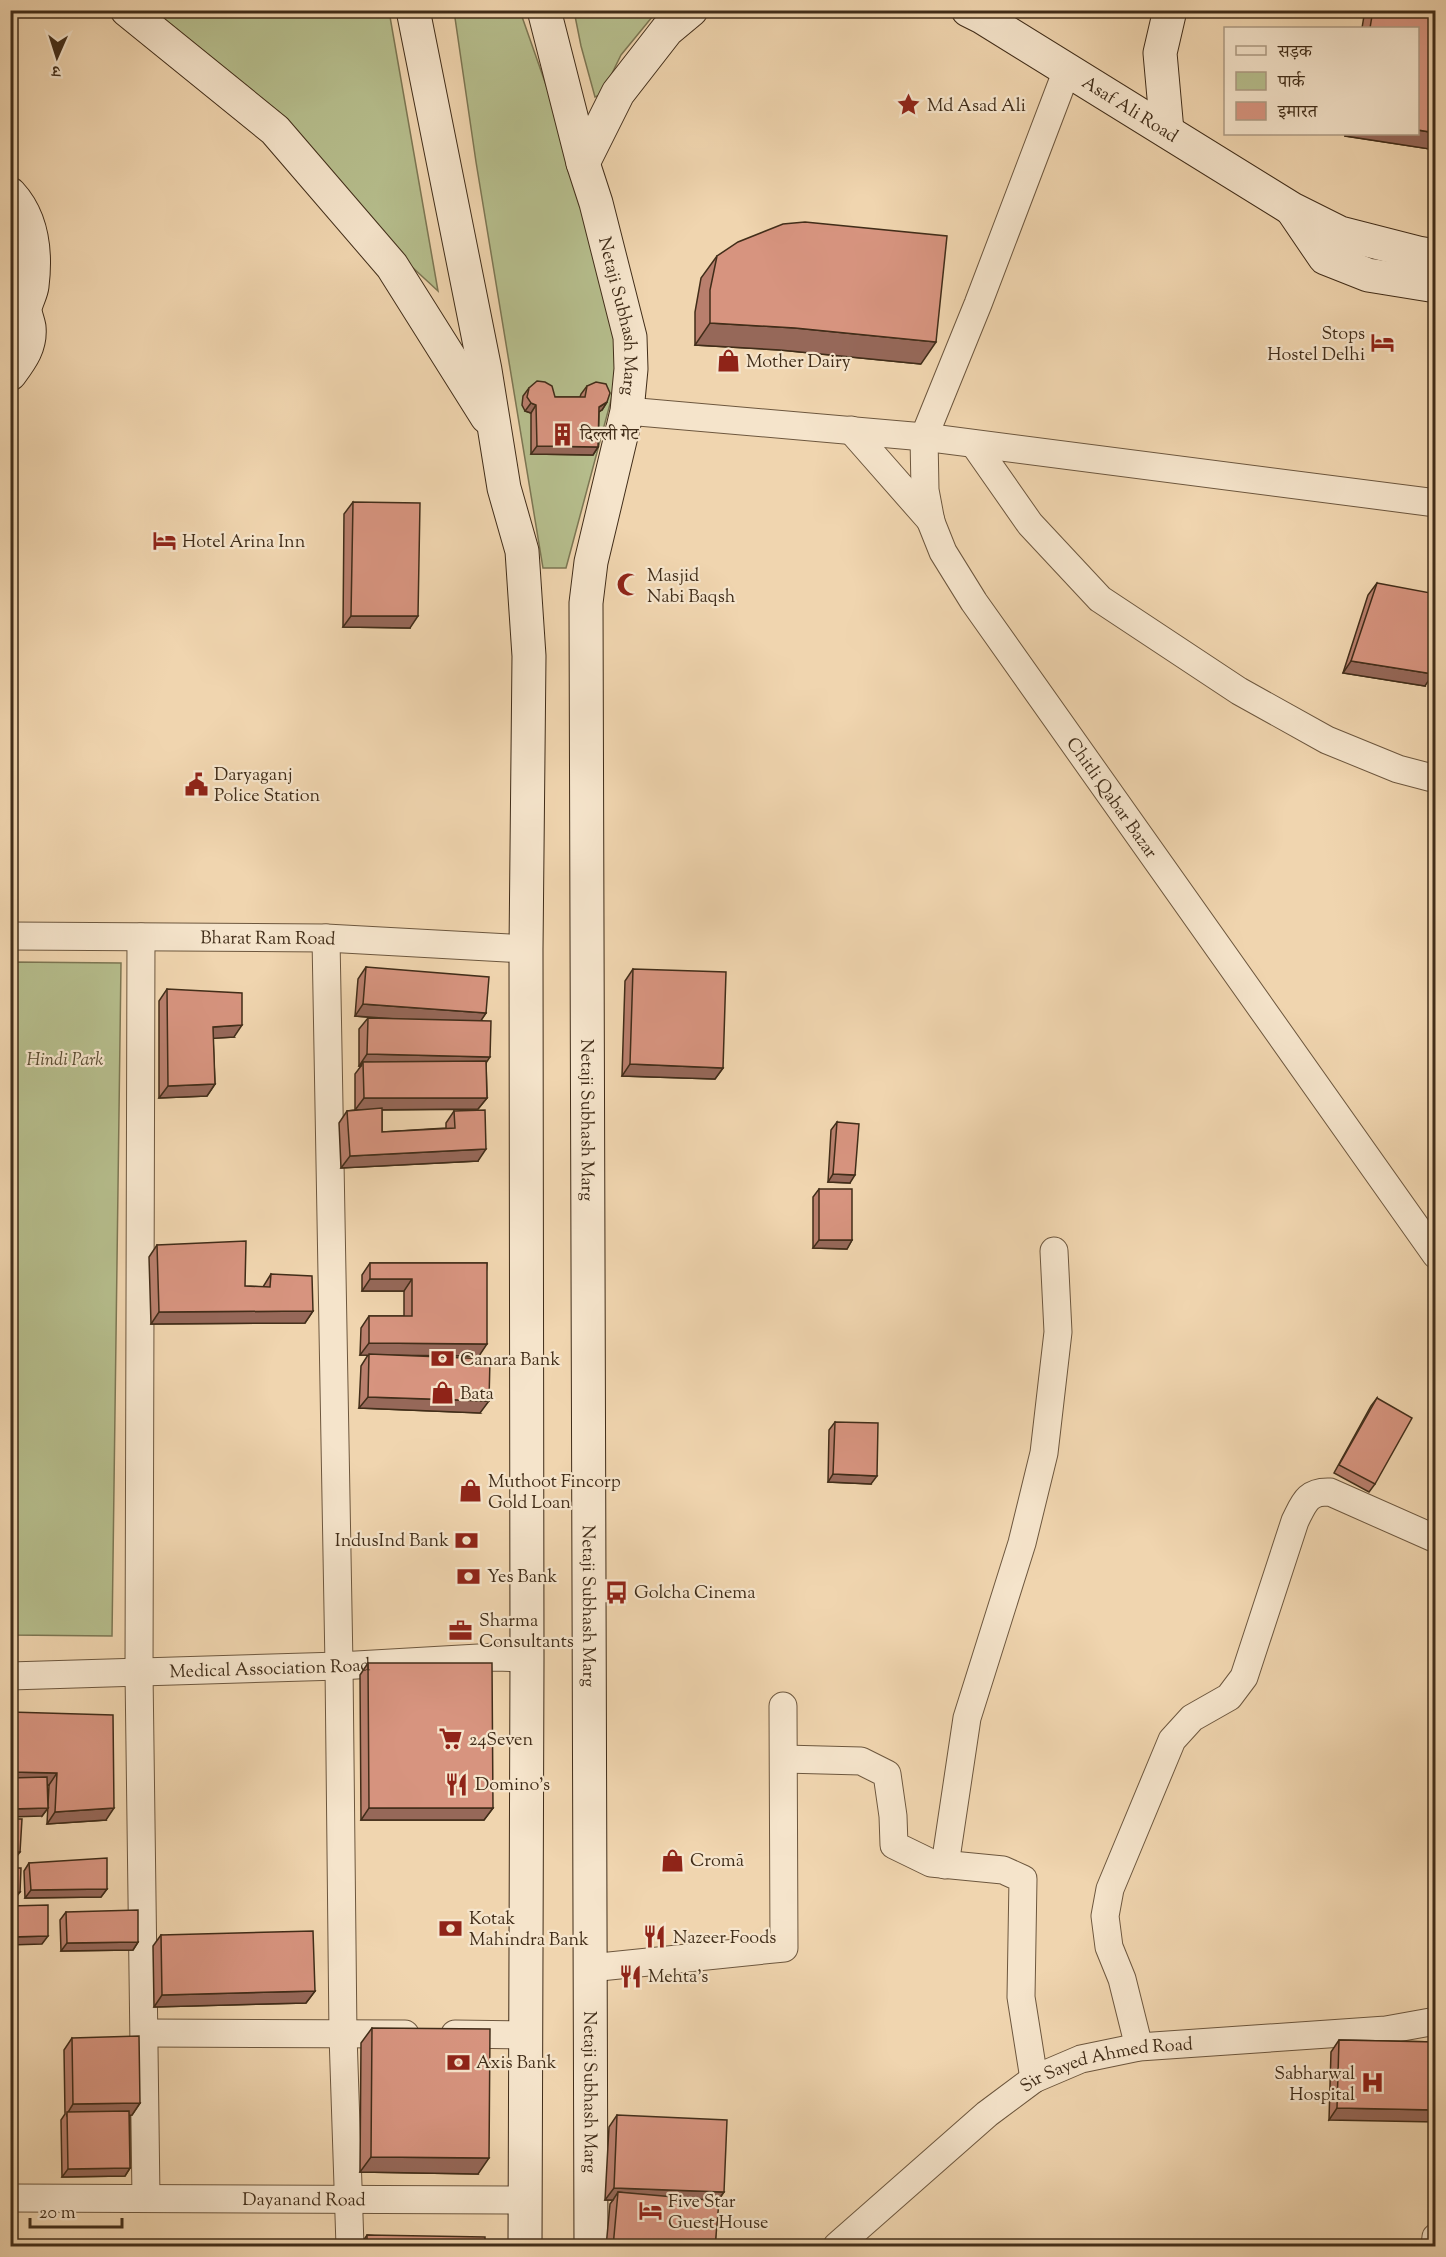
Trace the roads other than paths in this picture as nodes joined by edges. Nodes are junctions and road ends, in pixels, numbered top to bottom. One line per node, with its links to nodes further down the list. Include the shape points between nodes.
1 (127, 10): 18 (main road, via 275,130 392,266)
2 (413, 10): 18 (main road)
3 (544, 10): 9 (main road, Netaji Subhash Marg)
4 (691, 10): 9 (main road, via 668,30 618,93)
5 (968, 10): 7 (main road, Asaf Ali Road)
6 (1170, 10): 8 (main road, via 1160,53)
7 (1068, 70): 8 (main road, Asaf Ali Road); 20 (street, Chitli Qabar Bazar)
8 (1167, 131): 11 (main road, Asaf Ali Road)
9 (583, 163): 17 (main road, Netaji Subhash Marg, via 630,337)
10 (10, 194): 15 (main road, via 30,226 34,257 32,289)
11 (1292, 209): 12 (main road, Asaf Ali Road, via 1340,233); 14 (main road, Asaf Ali Road, via 1325,258 1368,275)
12 (1436, 256)
13 (10, 280): 15 (main road)
14 (1436, 286)
15 (25, 308): 16 (main road, via 29,330 26,352)
16 (10, 374)
17 (627, 411): 19 (street); 39 (main road, Netaji Subhash Marg, via 591,561 586,603)
18 (493, 427): 28 (main road, via 504,488 522,551 529,656)
19 (851, 430): 20 (street); 23 (street)
20 (924, 436): 21 (street); 23 (street, Chitli Qabar Bazar, via 925,490)
21 (974, 444): 22 (street); 24 (street, via 1030,524 1100,599 1239,692 1327,740 1398,769)
22 (1436, 503)
23 (931, 522): 30 (street, Chitli Qabar Bazar, via 943,552 974,602)
24 (1436, 779)
25 (10, 936): 26 (street, Bharat Ram Road)
26 (141, 937): 27 (street, Bharat Ram Road); 34 (street)
27 (326, 938): 28 (street, Bharat Ram Road); 33 (street)
28 (526, 949): 32 (main road)
29 (1054, 1251): 38 (street, via 1058,1332 1044,1453 1022,1543 967,1718)
30 (1436, 1256)
31 (1436, 1539): 44 (street, via 1329,1492 1318,1491 1305,1500 1294,1521 1244,1677 1229,1697 1192,1718 1172,1740 1110,1889 1105,1916 1110,1947)
32 (527, 1658): 33 (street, Medical Association Road); 43 (main road)
33 (339, 1666): 34 (street, Medical Association Road); 42 (street)
34 (139, 1672): 35 (street, Medical Association Road); 41 (street)
35 (10, 1676)
36 (783, 1706): 37 (street)
37 (784, 1759): 38 (street, via 861,1761 887,1774 894,1845 931,1863); 39 (street, via 784,1948)
38 (945, 1865): 45 (street, via 1003,1870 1023,1879 1021,1997)
39 (590, 1968): 53 (main road, Netaji Subhash Marg)
40 (1436, 2021): 44 (street, Sir Sayed Ahmed Road, via 1386,2030)
41 (145, 2033): 42 (street); 47 (street)
42 (343, 2035): 43 (street); 48 (street)
43 (525, 2035): 49 (main road)
44 (1139, 2047): 45 (street, Sir Sayed Ahmed Road, via 1081,2059)
45 (1034, 2079): 54 (street, Sir Sayed Ahmed Road, via 987,2114)
46 (10, 2198): 47 (street, Dayanand Road)
47 (146, 2198): 48 (street, Dayanand Road)
48 (349, 2200): 49 (street, Dayanand Road); 51 (street)
49 (525, 2200): 52 (main road)
50 (1436, 2237): 55 (street)
51 (350, 2247)
52 (525, 2247)
53 (591, 2247)
54 (837, 2247)
55 (1435, 2247)

